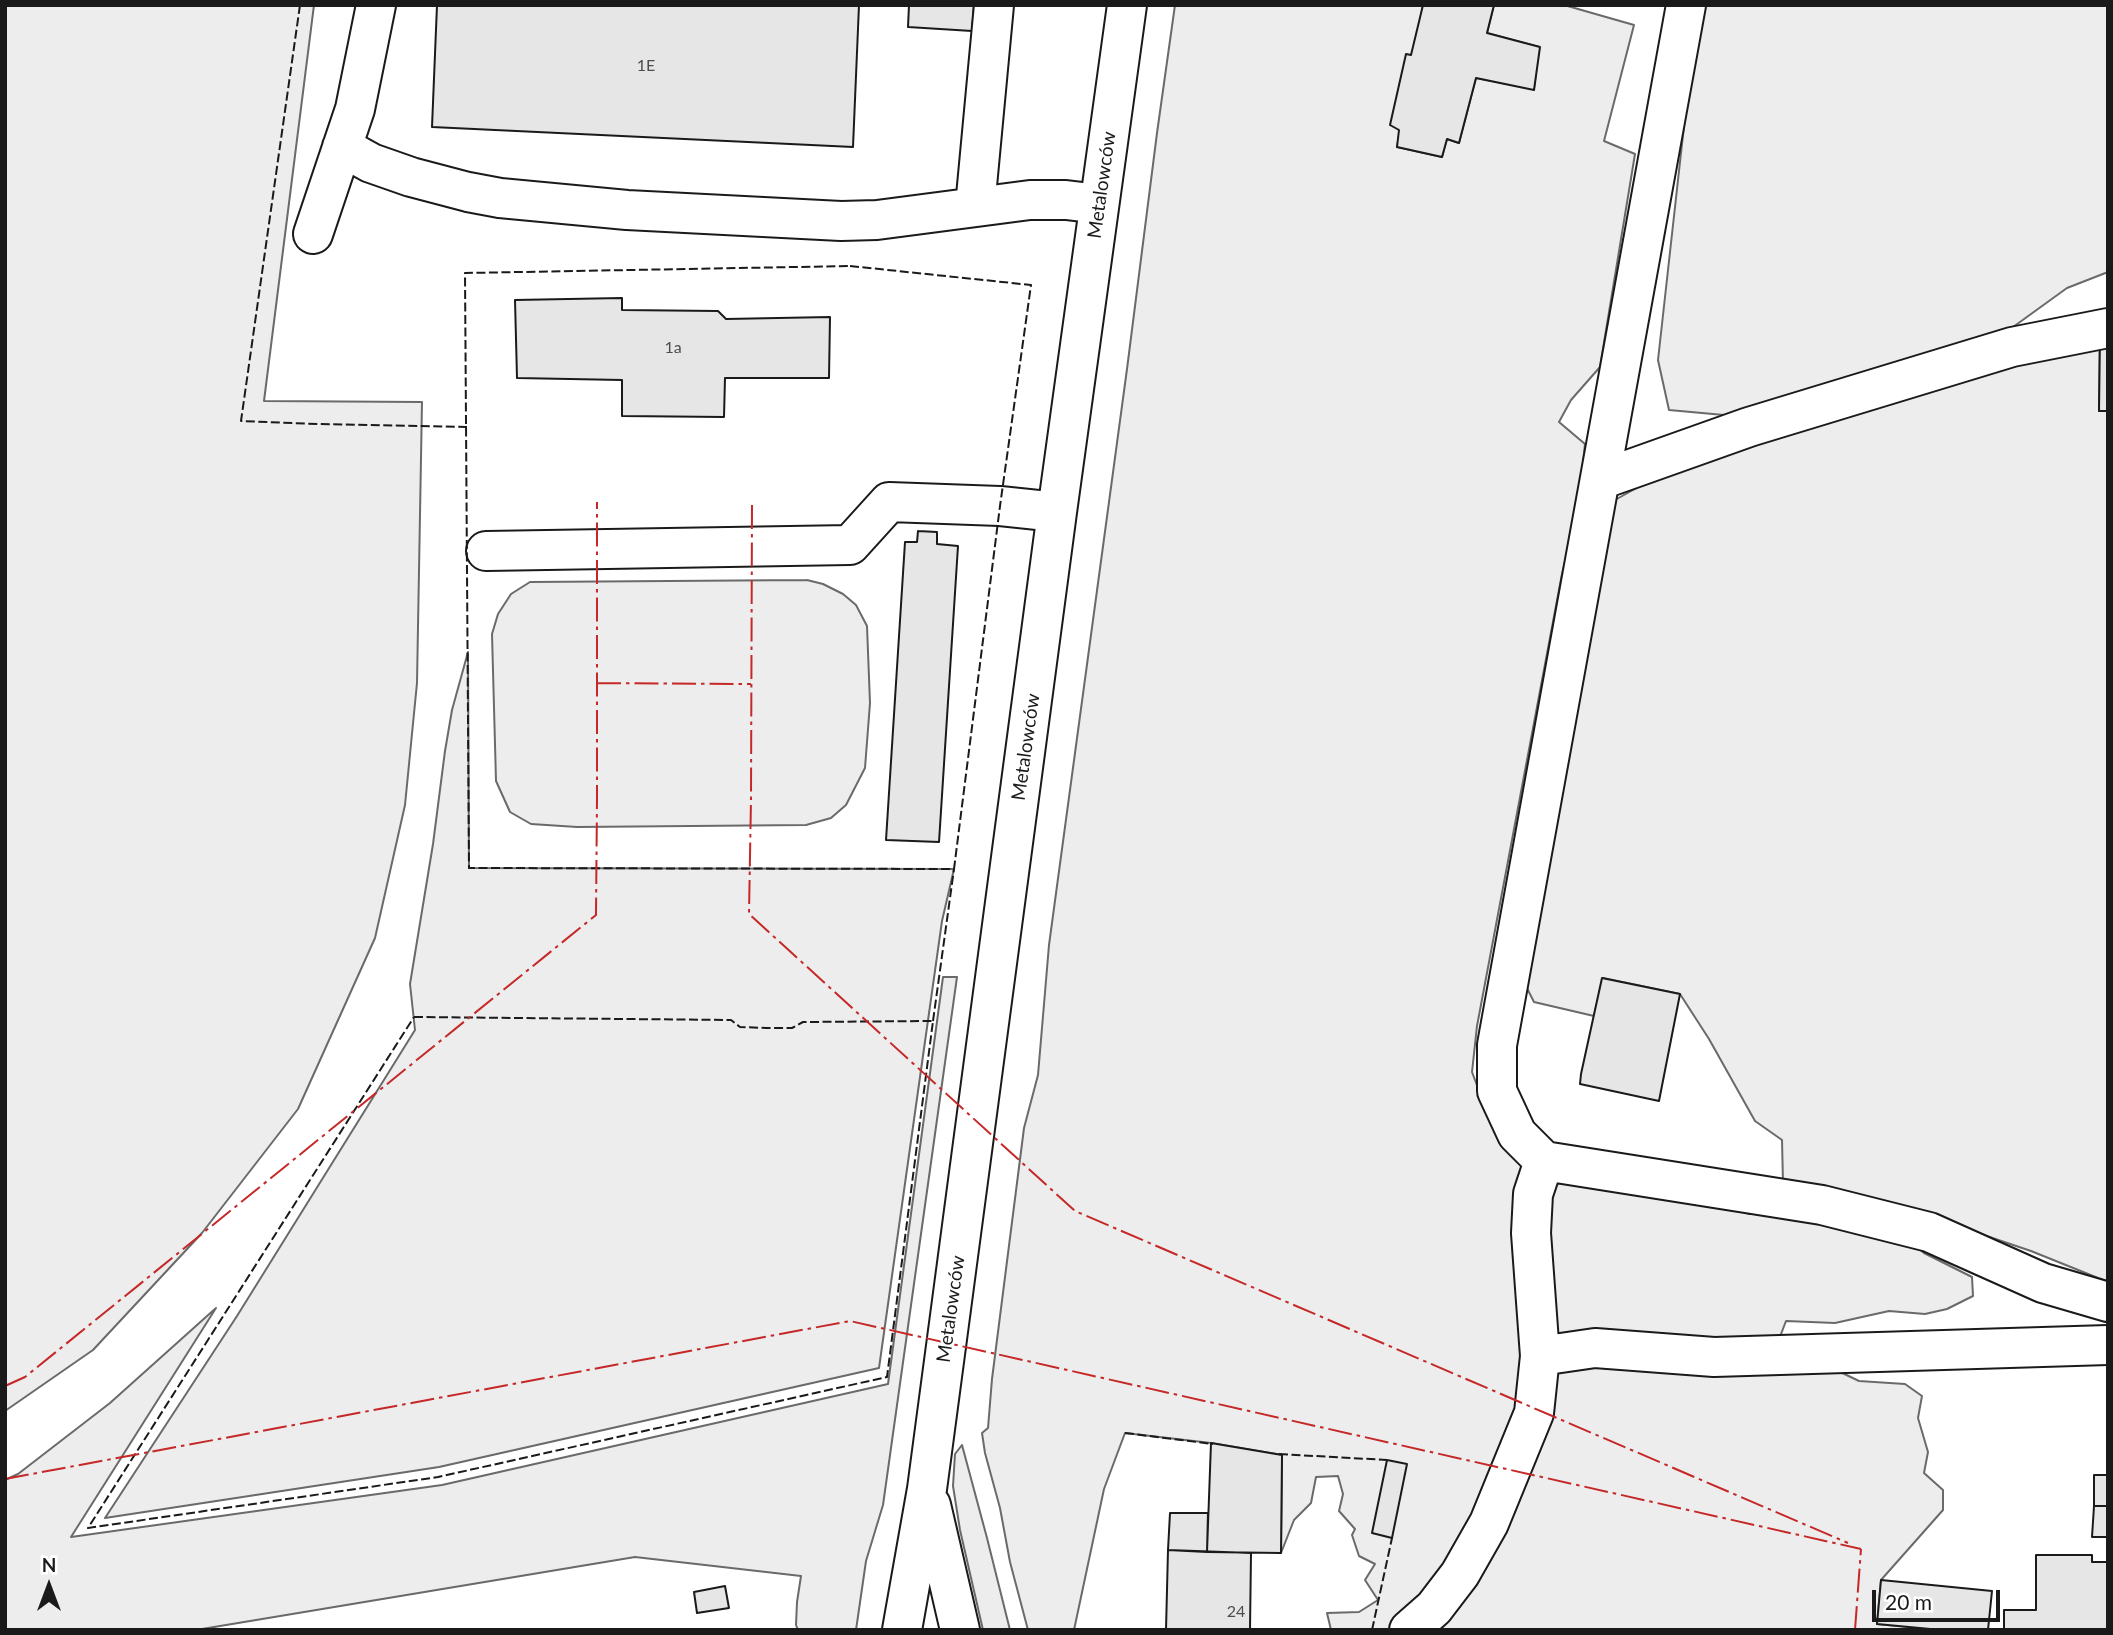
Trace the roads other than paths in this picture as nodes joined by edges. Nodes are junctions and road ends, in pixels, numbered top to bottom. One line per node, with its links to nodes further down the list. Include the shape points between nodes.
1 (376, 5): 5 (street, via 355,109)
2 (994, 5): 7 (street)
3 (1126, 5): 6 (street, Metalowców)
4 (1686, 5): 10 (street)
5 (342, 147): 7 (street, via 371,163 445,186 565,205 841,221); 8 (street)
6 (1099, 204): 7 (street, via 1030,200); 11 (street, Metalowców)
7 (975, 208)
8 (313, 234)
9 (2108, 328): 10 (street, via 2012,347 1749,427)
10 (1600, 480): 13 (street, via 1497,1045 1497,1091 1517,1134)
11 (1057, 512): 12 (street, via 889,502 850,545); 17 (street, Metalowców)
12 (486, 551)
13 (1544, 1161): 14 (street, via 1822,1205 1929,1232 2043,1283); 16 (street, via 1533,1194 1531,1233)
14 (2108, 1302)
15 (2108, 1345): 16 (street, via 1714,1357 1595,1348)
16 (1540, 1356): 20 (street, via 1534,1413 1489,1523 1460,1574 1434,1608)
17 (927, 1489): 18 (street, Metalowców); 19 (street)
18 (902, 1630)
19 (960, 1630)
20 (1409, 1630)

